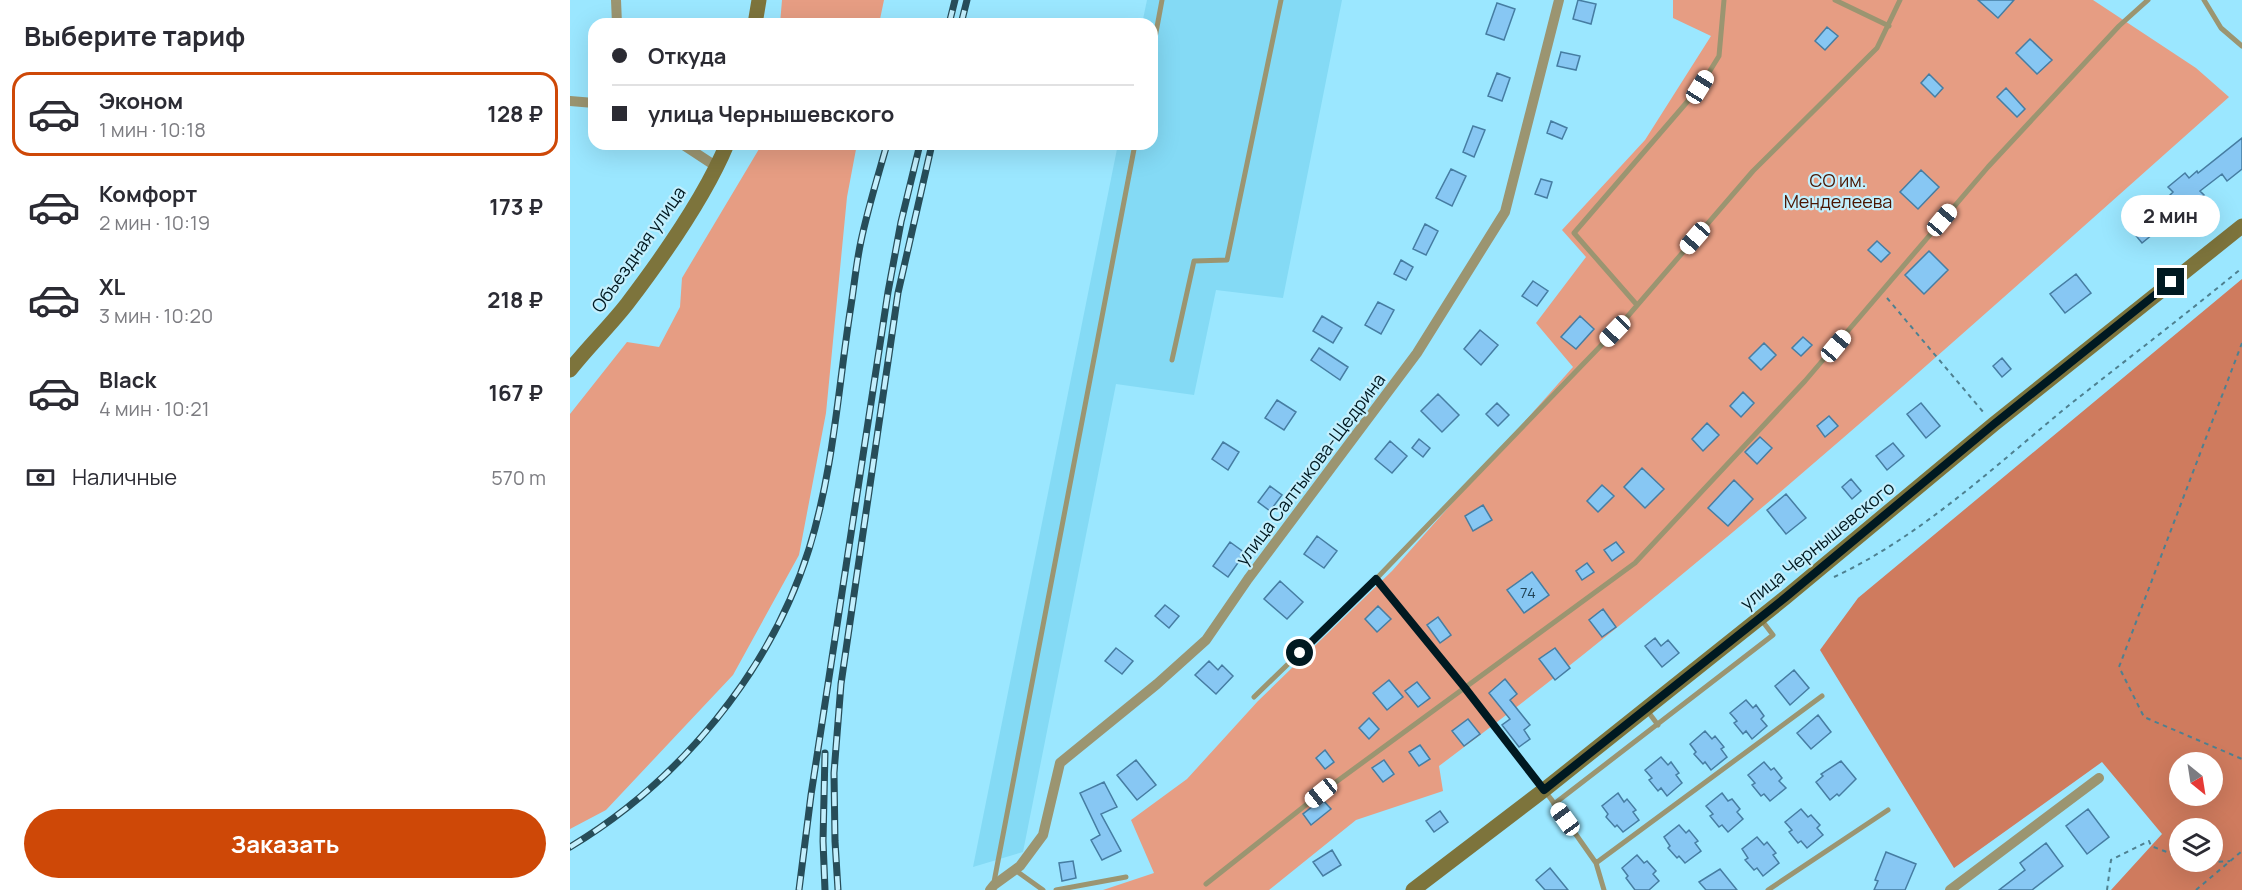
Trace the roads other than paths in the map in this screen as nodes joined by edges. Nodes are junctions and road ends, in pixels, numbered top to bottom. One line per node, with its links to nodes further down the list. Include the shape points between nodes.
1 (616, 0): 11 (street)
2 (759, 0): 12 (street)
3 (1162, 0): 13 (lane)
4 (1281, 0): 24 (lane, via 1227,260 1194,261)
5 (1559, 0): 38 (street, улица Салтыкова-Щедрина, via 1505,212 1417,353 1206,640 1060,764 1043,835)
6 (1724, 0): 23 (lane, via 1719,56 1700,87 1574,233)
7 (1835, 0): 14 (lane)
8 (1900, 0): 14 (lane)
9 (2148, 0): 28 (lane, via 1988,167 1805,381 1635,563)
10 (2204, 0): 15 (lane, via 2221,28)
11 (617, 18)
12 (756, 18)
13 (1158, 22)
14 (1889, 26): 23 (lane, via 1877,48 1753,171)
15 (2242, 46)
16 (570, 101): 17 (street)
17 (588, 102)
18 (691, 150): 21 (street)
19 (724, 150): 21 (street, Объездная улица)
20 (1134, 150): 41 (lane)
21 (717, 167): 25 (street, Объездная улица, via 627,304)
22 (2242, 226): 27 (street, улица Чернышевского)
23 (1637, 305): 26 (lane)
24 (1172, 360)
25 (570, 370)
26 (1376, 579): 28 (lane); 30 (lane)
27 (1760, 617): 31 (street, улица Чернышевского); 32 (lane, via 1773,635)
28 (1465, 688): 34 (lane); 40 (lane, via 1321,793)
29 (1822, 696): 37 (lane)
30 (1254, 697)
31 (1646, 708): 32 (lane); 34 (street, улица Чернышевского)
32 (1658, 725): 35 (lane)
33 (2098, 778): 47 (street)
34 (1544, 790): 35 (lane); 44 (street, улица Чернышевского)
35 (1554, 804): 37 (lane)
36 (1888, 810): 46 (lane)
37 (1596, 863): 45 (lane)
38 (1015, 870): 41 (street, улица Салтыкова-Щедрина); 42 (lane)
39 (1126, 877): 43 (lane)
40 (1206, 884)
41 (992, 887)
42 (1042, 890)
43 (1056, 890)
44 (1413, 890)
45 (1604, 890)
46 (1768, 890)
47 (1950, 890)

